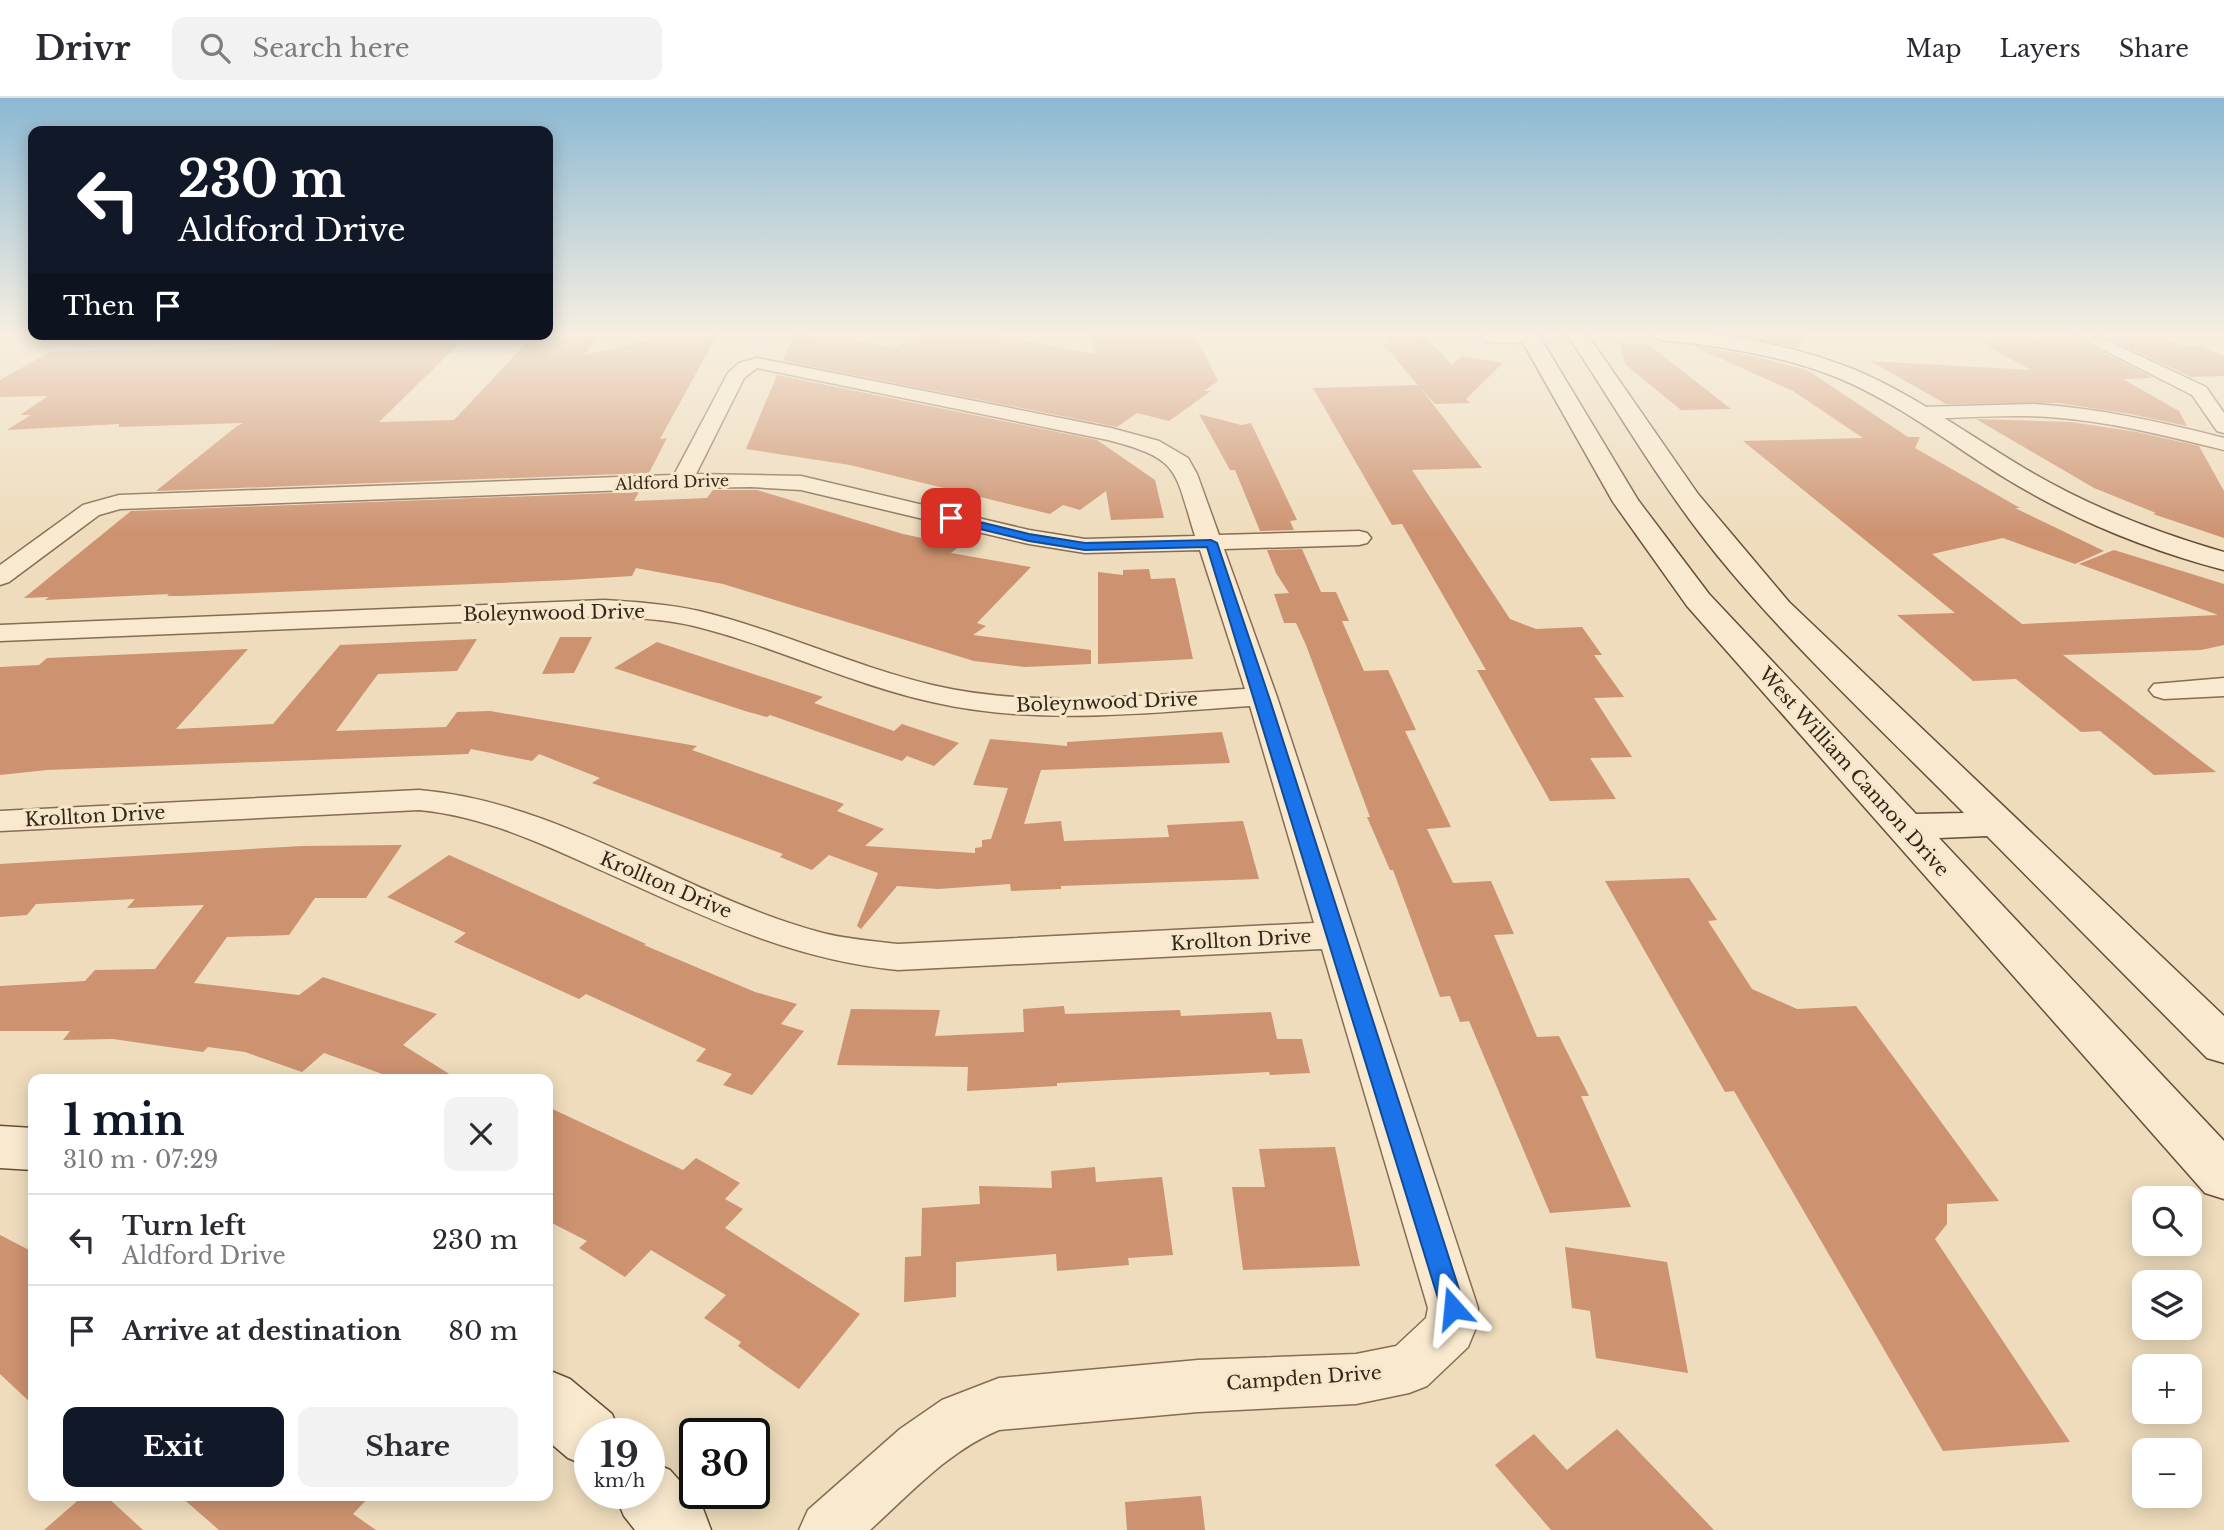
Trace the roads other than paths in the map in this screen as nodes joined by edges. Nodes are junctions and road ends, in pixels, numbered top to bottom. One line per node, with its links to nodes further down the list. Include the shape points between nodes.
1 (724, 401): 9 (street, Campden Drive)
2 (951, 401): 11 (street, Campden Drive, via 1152,445 1180,464)
3 (1578, 401): 20 (main road, West William Cannon Drive, via 1626,502 1698,600)
4 (1603, 401): 19 (main road, via 1778,608)
5 (1899, 401): 7 (main road)
6 (2204, 401): 8 (street)
7 (1920, 413): 8 (street, via 2079,414); 12 (main road, via 2066,501)
8 (2223, 438)
9 (682, 481): 11 (street, Aldford Drive, via 801,483 1058,543 1118,547); 13 (street, Aldford Drive, via 119,502 91,510)
10 (1359, 538): 11 (street, Aldford Drive)
11 (1211, 543): 17 (street, Campden Drive)
12 (2224, 561)
13 (0, 577)
14 (0, 633): 17 (street, Boleynwood Drive, via 604,608 708,621 931,693 995,705)
15 (2224, 687): 16 (street)
16 (2164, 690)
17 (1262, 697): 21 (street, Campden Drive)
18 (0, 821): 21 (street, Krollton Drive, via 418,800 454,802 562,840 763,926 859,954 898,957)
19 (1996, 824): 20 (main road); 22 (main road)
20 (1904, 827): 25 (main road, West William Cannon Drive)
21 (1336, 935): 30 (street, Campden Drive, via 1453,1308 1450,1330 1409,1368 1356,1379 1198,1386 999,1404 961,1419 919,1448)
22 (2224, 1045)
23 (0, 1147): 24 (main road)
24 (28, 1149)
25 (2224, 1177)
26 (553, 1404): 27 (main road)
27 (574, 1422)
28 (660, 1509): 29 (main road)
29 (678, 1530)
30 (828, 1530)

